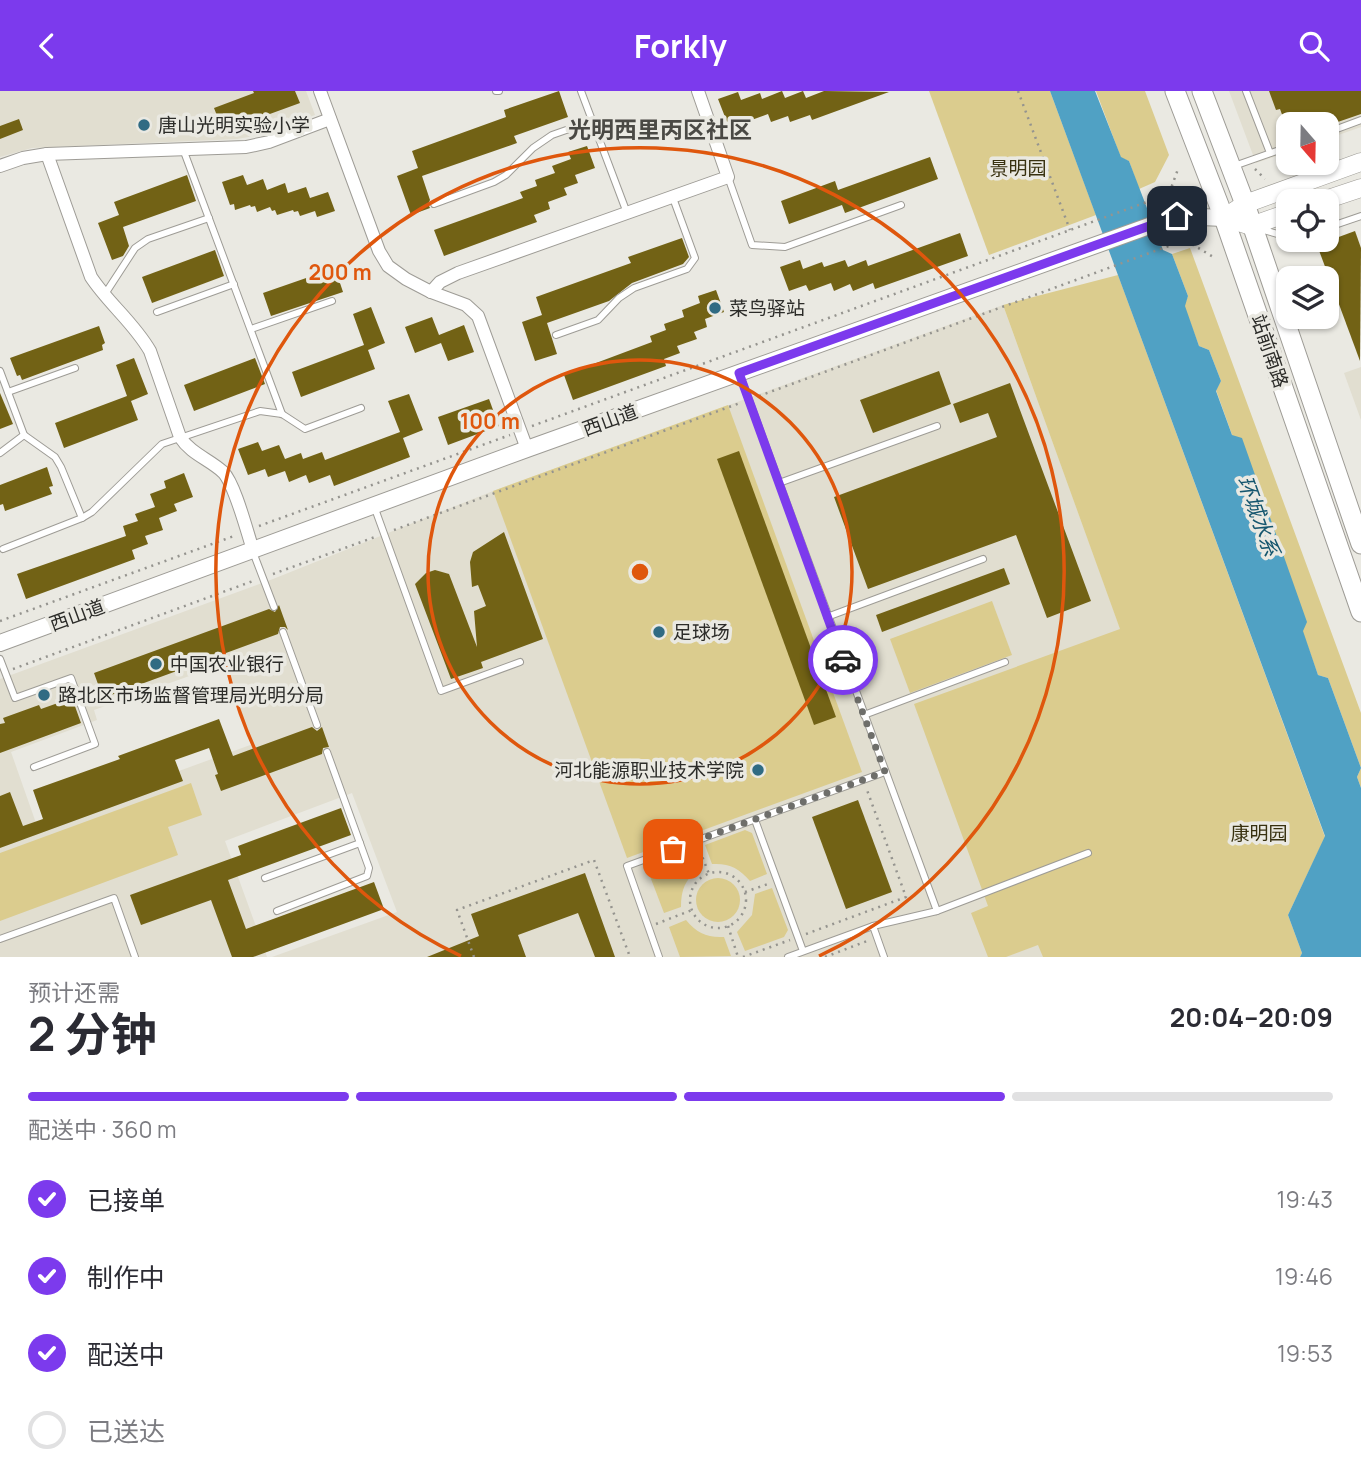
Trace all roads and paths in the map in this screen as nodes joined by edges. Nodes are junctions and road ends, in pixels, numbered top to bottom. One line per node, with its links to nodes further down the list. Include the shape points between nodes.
1 (320, 91): 8 (street)
2 (581, 91): 10 (lane)
3 (698, 91): 20 (street)
4 (1018, 91): 35 (path)
5 (1175, 91): 32 (main road, 站前南路)
6 (1202, 91): 17 (main road, 站前南路)
7 (1247, 91): 14 (lane)
8 (330, 119): 12 (street, via 246,147); 39 (street, via 379,251 388,266)
9 (1361, 120): 11 (lane)
10 (592, 121): 25 (lane, via 552,135 494,182); 28 (lane)
11 (1339, 128)
12 (183, 149): 15 (street); 31 (lane)
13 (1276, 151): 14 (lane)
14 (1270, 153): 17 (lane)
15 (47, 154): 18 (street); 40 (street, via 91,277)
16 (1361, 162): 26 (main road)
17 (1240, 164): 21 (path); 26 (main road, 站前南路)
18 (0, 166)
19 (1178, 169): 35 (path, via 1169,194)
20 (728, 177): 24 (street); 27 (lane, via 752,245 785,247)
21 (1266, 179)
22 (1361, 188): 23 (main road)
23 (1339, 195)
24 (673, 198): 28 (street); 44 (lane, via 695,258 687,268 634,288 598,320)
25 (434, 204)
26 (1245, 204): 32 (main road); 34 (main road, 站前南路)
27 (901, 205)
28 (627, 214): 39 (street, via 458,273)
29 (1361, 216): 33 (lane)
30 (1276, 217): 34 (main road)
31 (209, 218): 38 (lane); 40 (lane, via 135,248)
32 (1224, 218): 34 (main road, 西山道); 47 (street, 西山道, via 1177,216); 69 (main road, 站前南路)
33 (1339, 224)
34 (1251, 226): 36 (lane); 63 (main road, 站前南路)
35 (1070, 230): 53 (path)
36 (1276, 233)
37 (1216, 258): 49 (path, via 1185,240)
38 (234, 284): 42 (lane); 43 (lane)
39 (431, 292): 53 (street, via 466,305 478,317)
40 (104, 295): 55 (street, via 150,351)
41 (332, 301): 43 (lane)
42 (158, 312)
43 (251, 329): 51 (lane)
44 (556, 335)
45 (75, 368): 48 (lane)
46 (0, 370): 48 (lane)
47 (739, 373): 49 (lane); 56 (street, 西山道)
48 (8, 392): 54 (lane)
49 (749, 400): 58 (lane); 62 (path)
50 (361, 408): 51 (lane, via 305,429)
51 (282, 414): 55 (lane, via 260,411)
52 (937, 426): 58 (lane)
53 (520, 431): 56 (street); 61 (path)
54 (24, 435): 57 (lane); 60 (lane, via 55,457)
55 (180, 437): 60 (lane, via 162,444); 61 (street, via 224,473)
56 (527, 449): 59 (street, 西山道)
57 (0, 453)
58 (779, 483): 70 (lane)
59 (374, 506): 62 (lane); 65 (street, 西山道)
60 (82, 518): 64 (lane)
61 (246, 531): 65 (street); 71 (path)
62 (383, 534): 67 (path); 75 (lane, via 440,691)
63 (1361, 544)
64 (3, 549)
65 (253, 550): 67 (lane); 73 (street, 西山道)
66 (983, 559): 70 (lane)
67 (263, 578): 68 (lane); 77 (path)
68 (274, 607)
69 (1361, 613)
70 (827, 617): 78 (lane)
71 (0, 621)
72 (283, 632): 79 (lane)
73 (0, 643)
74 (0, 659): 77 (lane)
75 (520, 662)
76 (1005, 662): 78 (lane)
77 (5, 672): 81 (lane, via 15,698 71,678 95,744)
78 (864, 715): 82 (lane)
79 (317, 725)
80 (327, 752): 86 (lane)
81 (34, 767)
82 (885, 772): 83 (lane); 94 (lane)
83 (863, 780): 84 (lane); 98 (path, via 906,897)
84 (755, 820): 85 (lane); 90 (lane)
85 (697, 841): 88 (path); 97 (lane, via 626,866)
86 (360, 843): 89 (lane); 93 (lane, via 369,868 367,876)
87 (1088, 853): 94 (lane)
88 (709, 874): 91 (path, via 735,878); 92 (path, via 691,893)
89 (265, 878)
90 (777, 881): 91 (path); 101 (lane)
91 (745, 892): 95 (path, via 741,916)
92 (692, 910): 95 (path, via 703,924); 97 (path)
93 (277, 911)
94 (937, 911): 96 (lane)
95 (728, 926): 106 (path)
96 (873, 926): 101 (lane); 108 (lane)
97 (649, 927): 105 (lane)
98 (806, 934)
99 (794, 938): 106 (path)
100 (0, 939): 102 (lane, via 114,898)
101 (803, 951): 107 (lane)
102 (135, 957)
103 (474, 957): 104 (path, via 457,910 594,860)
104 (630, 957)
105 (659, 957)
106 (741, 957)
107 (788, 957)
108 (884, 957)

